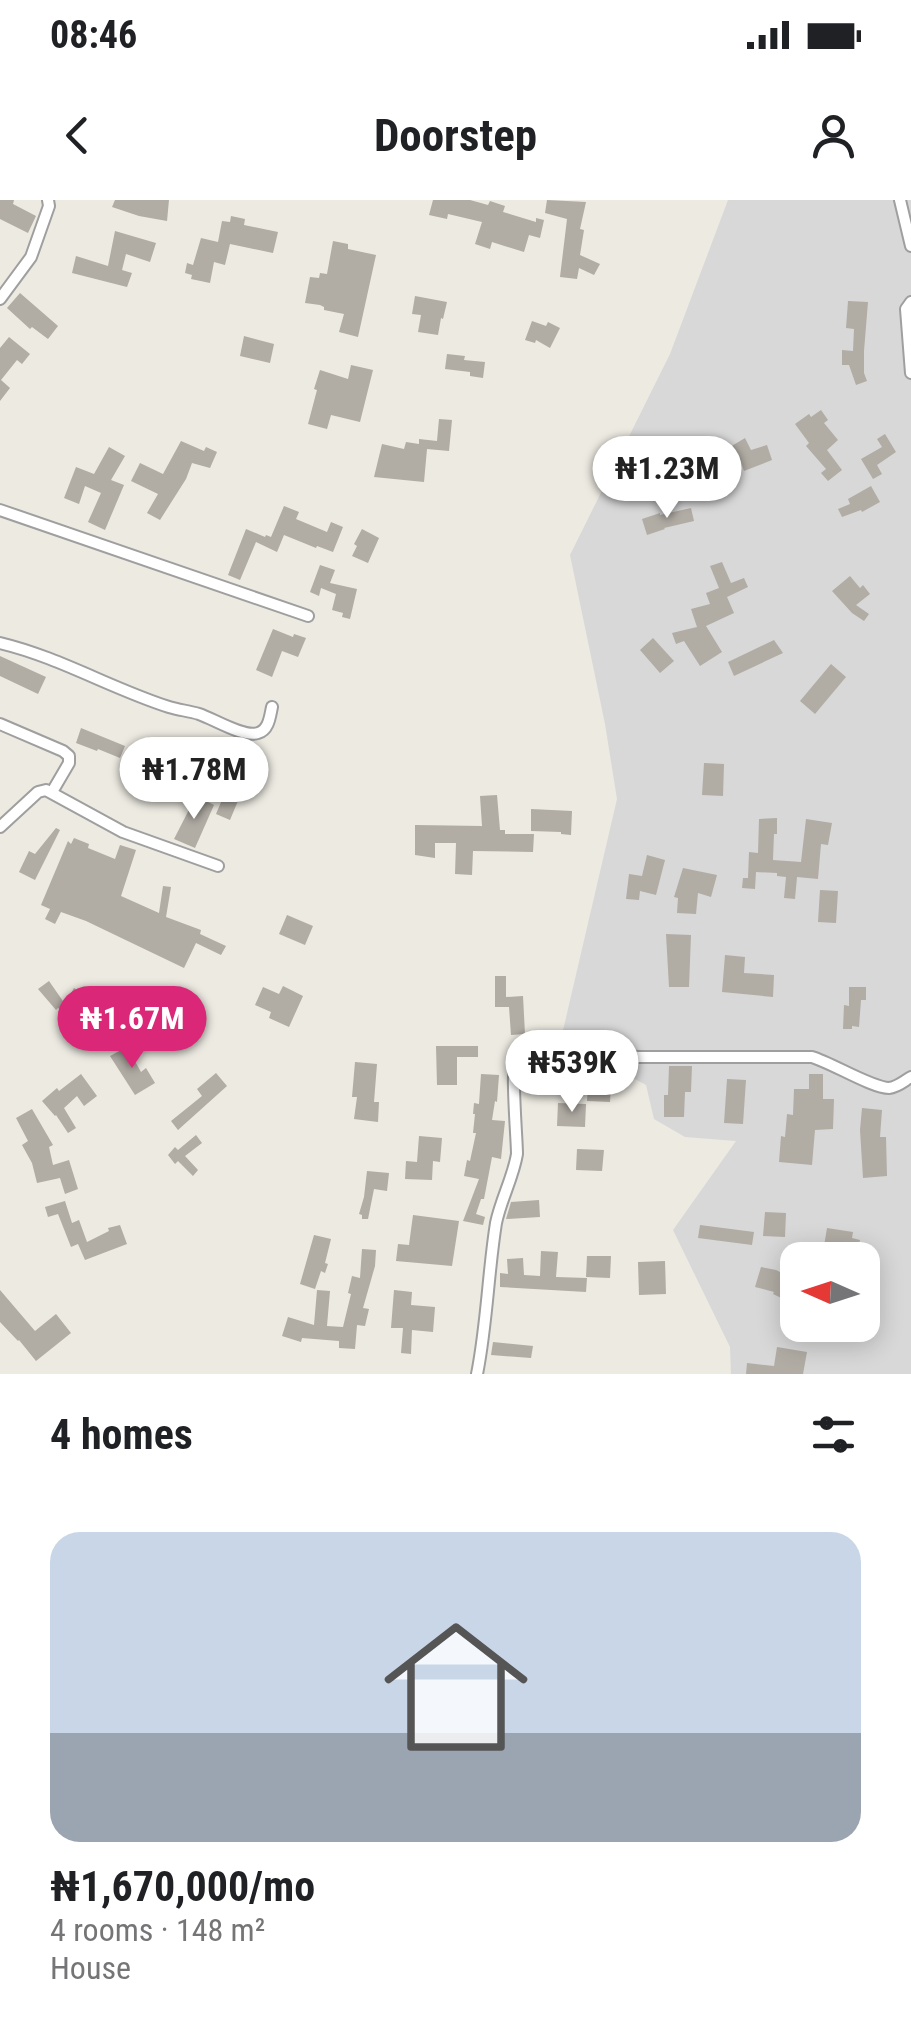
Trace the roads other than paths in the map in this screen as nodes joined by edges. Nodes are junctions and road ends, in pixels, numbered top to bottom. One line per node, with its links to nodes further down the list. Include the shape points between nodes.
1 (48, 200): 4 (street, via 31,257)
2 (900, 200): 3 (street)
3 (911, 246)
4 (0, 299)
5 (911, 302): 6 (street)
6 (911, 372)
7 (0, 510): 8 (street)
8 (308, 616)
9 (0, 643): 10 (street, via 253,734 267,726)
10 (272, 707)
11 (0, 724): 12 (street, via 69,756)
12 (52, 792): 13 (street, via 38,792); 14 (street, via 122,832)
13 (0, 827)
14 (218, 866)
15 (911, 1076): 16 (street, via 896,1086 879,1086 812,1057 638,1057 532,1046 519,1051 517,1154 496,1226)
16 (477, 1374)

